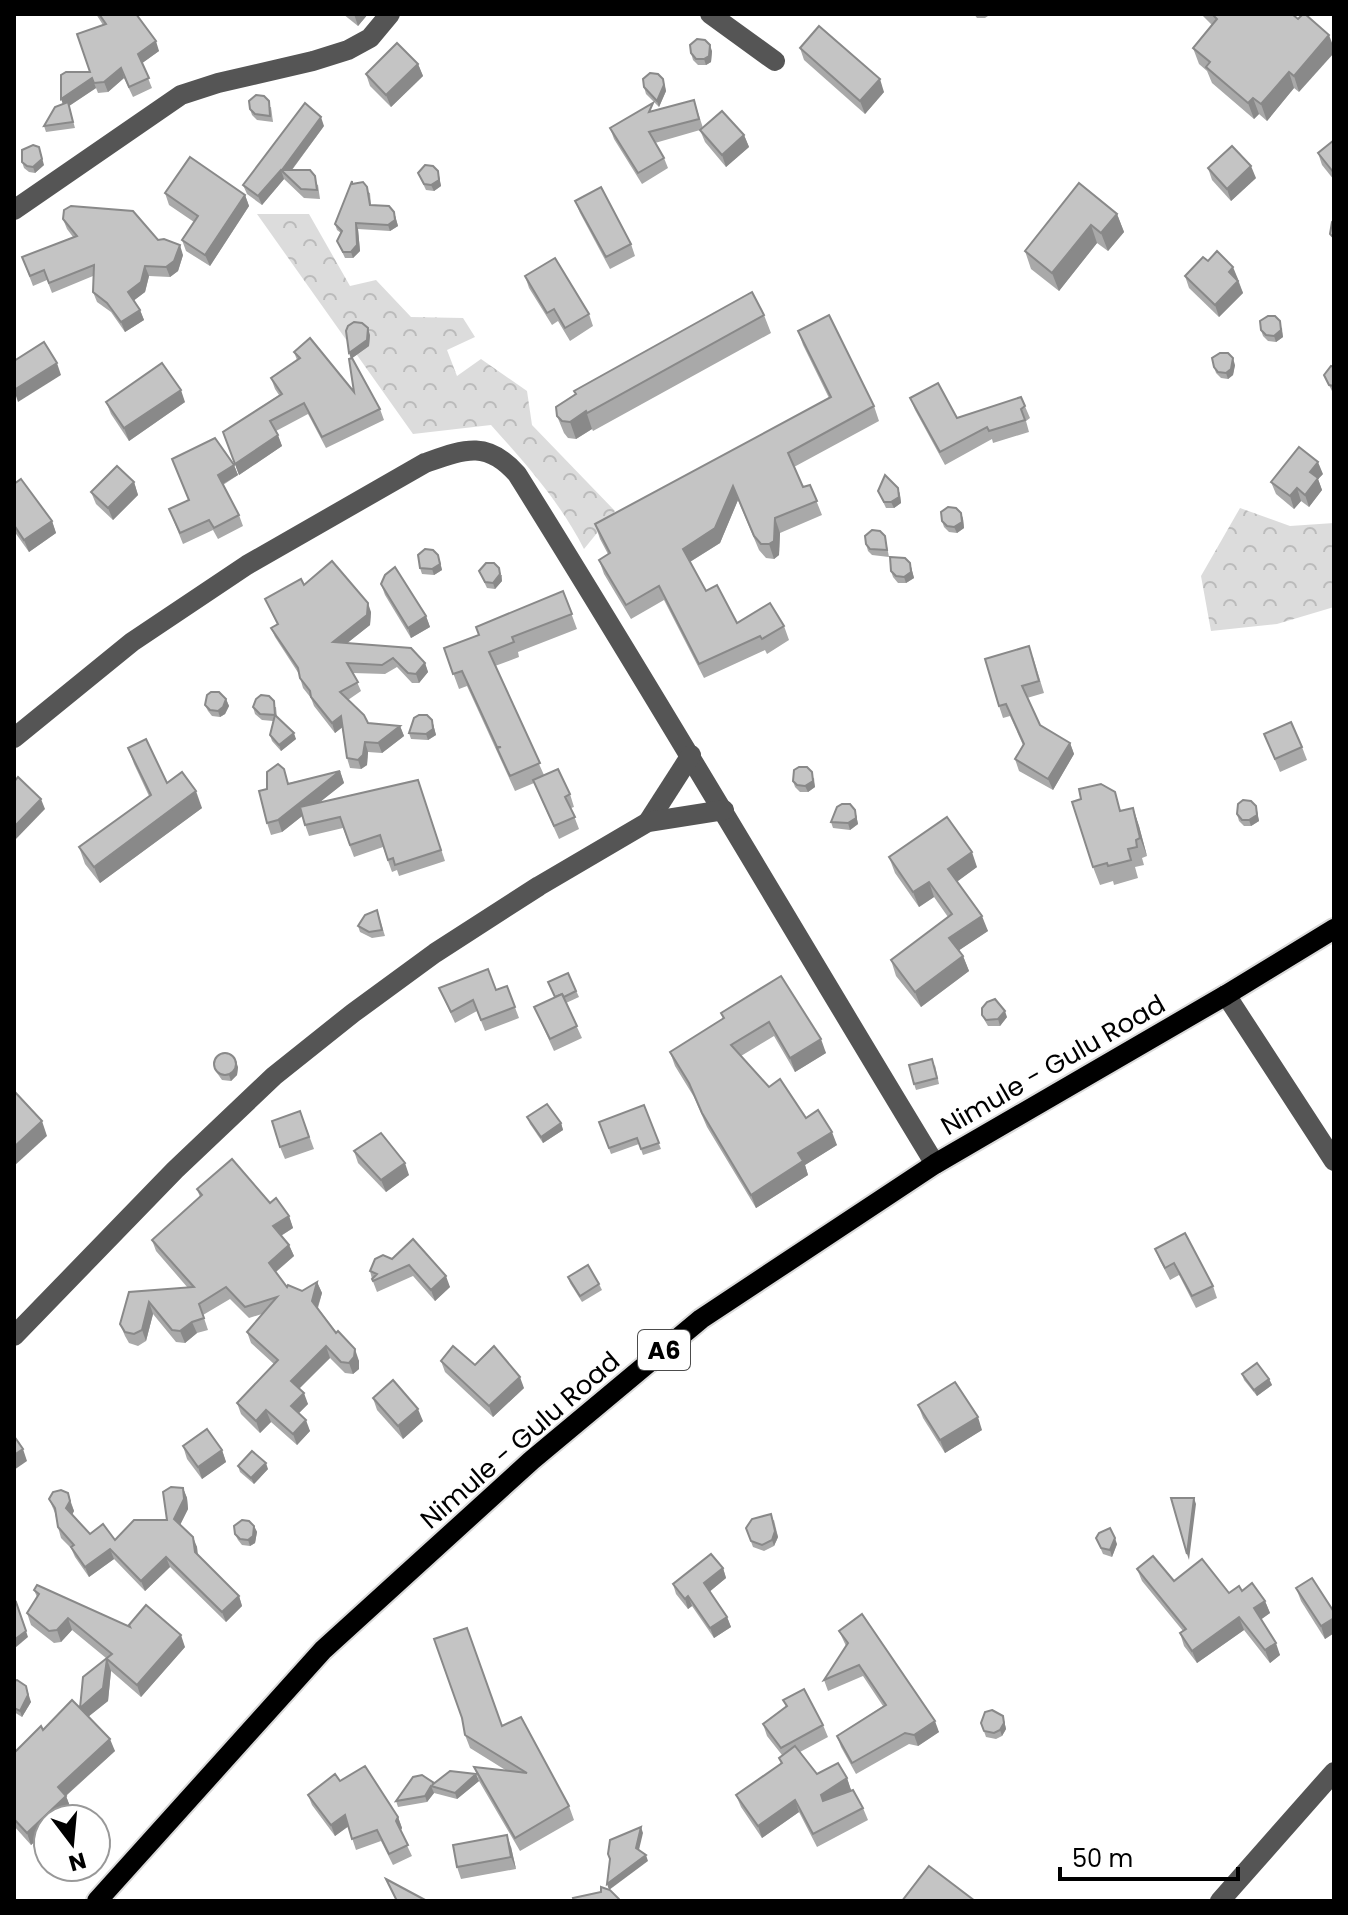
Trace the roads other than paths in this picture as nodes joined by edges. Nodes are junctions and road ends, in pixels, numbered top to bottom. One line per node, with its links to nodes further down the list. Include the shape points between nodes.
1 (390, 14): 4 (street, via 370,38 348,50 181,95)
2 (710, 14): 3 (street)
3 (775, 61)
4 (14, 210)
5 (14, 738): 6 (street, via 132,642 247,565 425,463 475,450 492,453 517,474)
6 (691, 755): 7 (street); 8 (street)
7 (724, 810): 8 (street); 12 (street)
8 (648, 822): 13 (street, via 435,953 274,1076)
9 (1334, 929): 10 (main road, Nimule - Gulu Road / A6)
10 (1226, 995): 11 (street); 12 (main road, Nimule - Gulu Road / A6)
11 (1334, 1161)
12 (935, 1164): 15 (main road, Nimule - Gulu Road / A6, via 701,1319 532,1460 323,1650)
13 (14, 1336)
14 (1334, 1772): 16 (street)
15 (97, 1901)
16 (1220, 1901)

